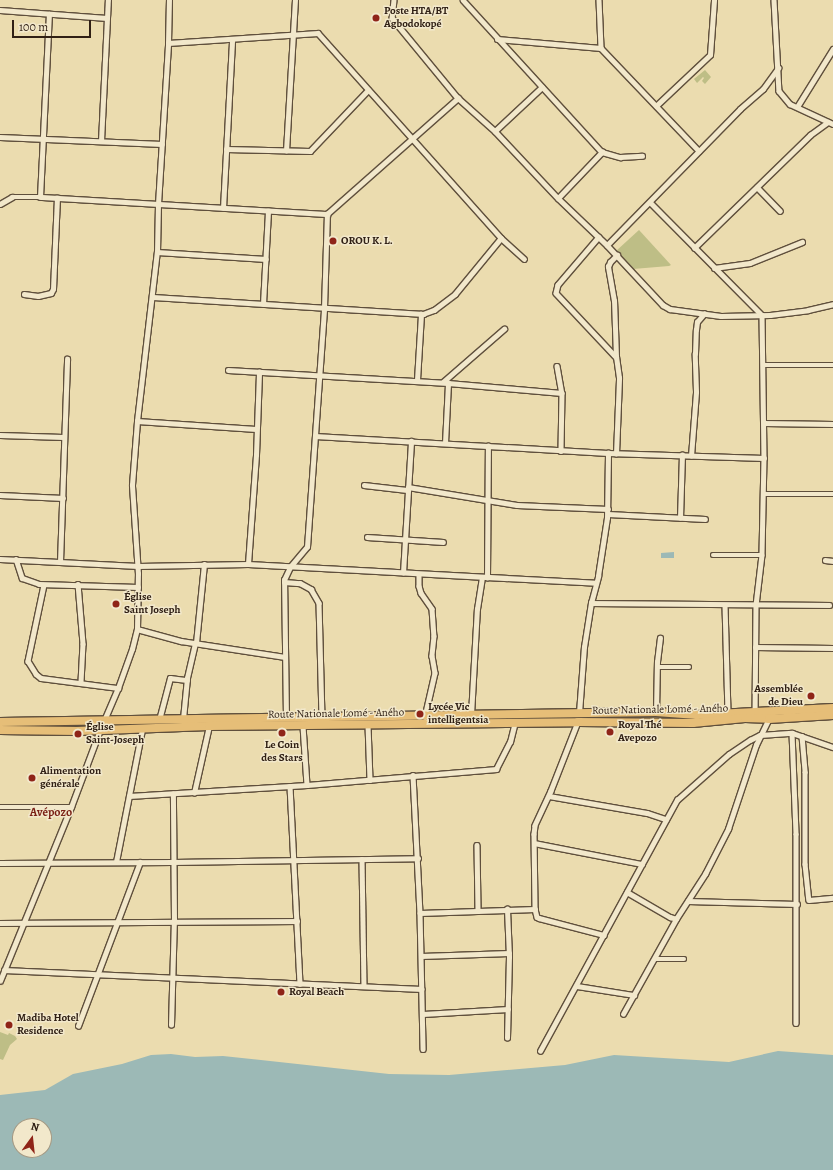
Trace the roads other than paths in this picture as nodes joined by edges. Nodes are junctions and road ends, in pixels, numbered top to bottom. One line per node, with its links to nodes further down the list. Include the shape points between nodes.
1 (108, 0): 11 (street)
2 (169, 0): 15 (street)
3 (295, 0): 12 (street)
4 (394, 0): 21 (street, via 392,18)
5 (463, 0): 13 (street)
6 (599, 0): 16 (street)
7 (714, 0): 22 (street, via 710,55)
8 (774, 0): 18 (street)
9 (0, 10): 10 (street)
10 (49, 14): 11 (street); 29 (street)
11 (107, 18): 30 (street)
12 (293, 35): 14 (street); 20 (street, via 318,33); 33 (street)
13 (497, 39): 16 (street); 19 (street)
14 (232, 40): 15 (street); 32 (street)
15 (168, 43): 31 (street)
16 (601, 48): 22 (street)
17 (833, 49): 23 (street)
18 (778, 68): 23 (street, via 779,92 786,101); 34 (street, via 763,89)
19 (542, 87): 26 (street); 35 (street)
20 (368, 90): 28 (street); 33 (street, via 313,149 306,152)
21 (458, 98): 26 (street); 28 (street)
22 (656, 106): 34 (street)
23 (797, 107): 24 (street)
24 (828, 122): 25 (street); 37 (street, via 810,135)
25 (833, 124)
26 (495, 131): 40 (street)
27 (0, 137): 29 (street)
28 (412, 138): 47 (street); 49 (street)
29 (42, 139): 30 (street); 38 (street)
30 (101, 140): 31 (street)
31 (162, 144): 43 (street)
32 (226, 149): 33 (street); 44 (street)
33 (286, 151)
34 (699, 151): 41 (street)
35 (602, 152): 36 (street, via 620,157); 40 (street)
36 (642, 156)
37 (757, 187): 46 (street); 52 (street)
38 (40, 197): 39 (street); 42 (street, via 12,197)
39 (56, 198): 43 (street); 58 (street, via 53,289 51,293 38,296)
40 (558, 198): 48 (street)
41 (650, 202): 51 (street); 52 (street)
42 (0, 204)
43 (158, 204): 44 (street); 53 (street)
44 (223, 208): 45 (street)
45 (268, 211): 47 (street); 55 (street)
46 (780, 211)
47 (327, 214): 62 (street)
48 (599, 237): 51 (street); 67 (street, via 558,285 556,293)
49 (501, 238): 56 (street); 63 (street, via 455,294 434,310)
50 (802, 242): 57 (street, via 750,263)
51 (607, 244): 54 (street)
52 (694, 248): 57 (street)
53 (157, 252): 55 (street); 59 (street)
54 (617, 255): 64 (street, via 666,307); 67 (street, via 608,267 614,302)
55 (266, 258): 60 (street)
56 (524, 259)
57 (714, 268): 65 (street)
58 (24, 294)
59 (153, 297): 60 (street); 78 (street)
60 (262, 304): 62 (street)
61 (833, 304): 65 (street, via 808,310)
62 (324, 308): 63 (street); 74 (street)
63 (421, 314): 75 (street)
64 (704, 314): 65 (street); 92 (street, via 697,322 696,330 696,392)
65 (762, 315): 69 (street)
66 (504, 329): 76 (street)
67 (616, 357): 90 (street, via 619,378)
68 (66, 359): 84 (street, via 66,413)
69 (764, 365): 70 (street); 79 (street)
70 (833, 365)
71 (557, 366): 77 (street)
72 (228, 370): 73 (street)
73 (259, 372): 74 (street); 81 (street)
74 (320, 375): 75 (street); 83 (street)
75 (417, 380): 76 (street)
76 (445, 382): 77 (street); 86 (street)
77 (562, 393): 88 (street)
78 (137, 421): 81 (street); 116 (street, via 132,485)
79 (764, 423): 80 (street); 93 (street)
80 (833, 424)
81 (256, 429): 115 (street)
82 (0, 435): 84 (street)
83 (316, 436): 85 (street); 117 (street, via 307,547)
84 (63, 437): 99 (street)
85 (410, 441): 86 (street); 95 (street)
86 (444, 443): 87 (street)
87 (488, 446): 88 (street); 100 (street)
88 (561, 451): 89 (street)
89 (608, 453): 90 (street); 101 (street)
90 (616, 454): 91 (street)
91 (682, 456): 92 (street); 102 (street)
92 (691, 456): 93 (street)
93 (764, 458): 96 (street)
94 (364, 485): 95 (street)
95 (408, 488): 100 (street); 105 (street)
96 (763, 494): 97 (street); 108 (street)
97 (833, 494)
98 (0, 495): 99 (street)
99 (63, 498): 113 (street)
100 (487, 500): 101 (street, via 517,505); 120 (street)
101 (608, 512): 102 (street); 122 (street)
102 (680, 518): 103 (street)
103 (705, 519)
104 (367, 537): 105 (street)
105 (405, 540): 106 (street); 118 (street)
106 (443, 542)
107 (713, 555): 108 (street)
108 (762, 555): 128 (street)
109 (0, 559): 110 (street)
110 (16, 560): 113 (street); 124 (street, via 22,578)
111 (825, 560): 112 (street)
112 (833, 561)
113 (60, 562): 116 (street)
114 (204, 564): 115 (street); 116 (street); 132 (street)
115 (248, 564): 117 (street)
116 (138, 566): 125 (street)
117 (290, 567): 118 (street); 121 (street)
118 (403, 573): 119 (street)
119 (419, 574): 120 (street); 148 (street, via 421,593 432,609 434,636 432,656 435,673)
120 (484, 577): 122 (street); 146 (street, via 477,609)
121 (284, 582): 135 (street); 150 (street, via 300,584 311,589 319,603)
122 (595, 583): 126 (street)
123 (78, 584): 124 (street); 125 (street); 139 (street, via 83,644)
124 (44, 585): 139 (street, via 28,661 41,678)
125 (138, 587): 130 (street)
126 (590, 603): 127 (street, via 667,602); 149 (street)
127 (724, 605): 128 (street); 145 (street)
128 (756, 605): 129 (street); 133 (street)
129 (829, 605)
130 (137, 629): 132 (street); 140 (street)
131 (660, 638): 136 (street)
132 (195, 643): 135 (street); 138 (street)
133 (755, 647): 134 (street); 143 (street)
134 (833, 648)
135 (285, 657): 152 (street)
136 (657, 667): 137 (street); 144 (street)
137 (689, 667)
138 (187, 680): 151 (street); 155 (street, via 170,678)
139 (81, 683): 140 (street)
140 (118, 688): 154 (street)
141 (833, 708): 142 (highway, Route Nationale Lomé - Aného)
142 (769, 710): 143 (highway, Route Nationale Lomé - Aného); 153 (street)
143 (755, 711): 145 (highway, Route Nationale Lomé - Aného)
144 (656, 712): 145 (highway, Route Nationale Lomé - Aného, via 697,715); 149 (highway, Route Nationale Lomé - Aného)
145 (728, 713)
146 (471, 715): 148 (highway, Route Nationale Lomé - Aného); 149 (highway, Route Nationale Lomé - Aného)
147 (833, 715): 153 (highway, Route Nationale Lomé - Aného)
148 (425, 717): 150 (highway, Route Nationale Lomé - Aného)
149 (578, 717): 153 (highway, Route Nationale Lomé - Aného, via 693,722); 157 (highway, Route Nationale Lomé - Aného); 175 (street)
150 (322, 718): 152 (highway, Route Nationale Lomé - Aného)
151 (183, 719): 152 (highway, Route Nationale Lomé - Aného); 155 (highway, Route Nationale Lomé - Aného)
152 (286, 719)
153 (769, 719): 165 (street)
154 (105, 720): 155 (highway, Route Nationale Lomé - Aného); 156 (highway, Route Nationale Lomé - Aného); 163 (street)
155 (159, 720)
156 (0, 722)
157 (515, 722): 158 (highway, Route Nationale Lomé - Aného); 168 (street, via 510,742 496,769)
158 (368, 725): 160 (highway, Route Nationale Lomé - Aného); 169 (street)
159 (209, 726): 160 (highway, Route Nationale Lomé - Aného); 161 (highway, Route Nationale Lomé - Aného); 172 (street)
160 (303, 726): 170 (street)
161 (142, 729): 163 (highway, Route Nationale Lomé - Aného); 174 (street)
162 (0, 730): 163 (highway, Route Nationale Lomé - Aného)
163 (100, 730): 177 (street)
164 (792, 733): 165 (street); 166 (street); 193 (street)
165 (760, 735): 178 (street, via 741,745 708,772 677,800); 192 (street, via 728,829)
166 (802, 736): 167 (street); 191 (street, via 805,772 805,864 810,900)
167 (833, 747)
168 (413, 775): 169 (street); 181 (street)
169 (370, 780): 170 (street)
170 (308, 785): 171 (street)
171 (290, 786): 172 (street); 183 (street)
172 (194, 792): 173 (street)
173 (173, 794): 174 (street); 187 (street)
174 (129, 796): 185 (street)
175 (549, 796): 178 (street, via 647,813); 179 (street, via 535,826)
176 (0, 807): 177 (street)
177 (71, 807): 184 (street)
178 (666, 819): 189 (street)
179 (534, 843): 189 (street); 194 (street)
180 (477, 845): 196 (street)
181 (418, 858): 182 (street); 197 (street)
182 (362, 859): 183 (street); 214 (street)
183 (294, 860): 187 (street); 200 (street)
184 (48, 862): 185 (street); 188 (street); 201 (street)
185 (116, 862): 186 (street)
186 (140, 862): 187 (street); 202 (street)
187 (173, 862): 199 (street)
188 (0, 863)
189 (642, 864): 190 (street)
190 (628, 892): 198 (street); 204 (street)
191 (833, 898)
192 (688, 901): 193 (street); 198 (street)
193 (797, 904): 221 (street)
194 (535, 909): 195 (street); 204 (street, via 539,918)
195 (507, 910): 196 (street); 205 (street)
196 (478, 911): 197 (street)
197 (420, 913): 206 (street)
198 (676, 919): 207 (street)
199 (174, 920): 200 (street); 202 (street); 211 (street)
200 (297, 921): 213 (street)
201 (23, 922): 202 (street); 203 (street); 209 (street)
202 (118, 922): 210 (street)
203 (0, 923)
204 (604, 936): 215 (street)
205 (509, 952): 206 (street); 218 (street)
206 (421, 956): 216 (street)
207 (655, 959): 208 (street); 217 (street)
208 (684, 960)
209 (4, 970): 210 (street); 212 (street)
210 (98, 975): 211 (street); 223 (street)
211 (172, 978): 213 (street); 222 (street)
212 (0, 980)
213 (300, 984): 214 (street)
214 (364, 986): 216 (street)
215 (577, 986): 217 (street); 226 (street)
216 (422, 988): 219 (street)
217 (634, 995): 220 (street)
218 (508, 1009): 219 (street); 224 (street)
219 (423, 1014): 225 (street)
220 (623, 1014)
221 (796, 1023)
222 (171, 1025)
223 (78, 1026)
224 (507, 1038)
225 (423, 1049)
226 (540, 1051)

